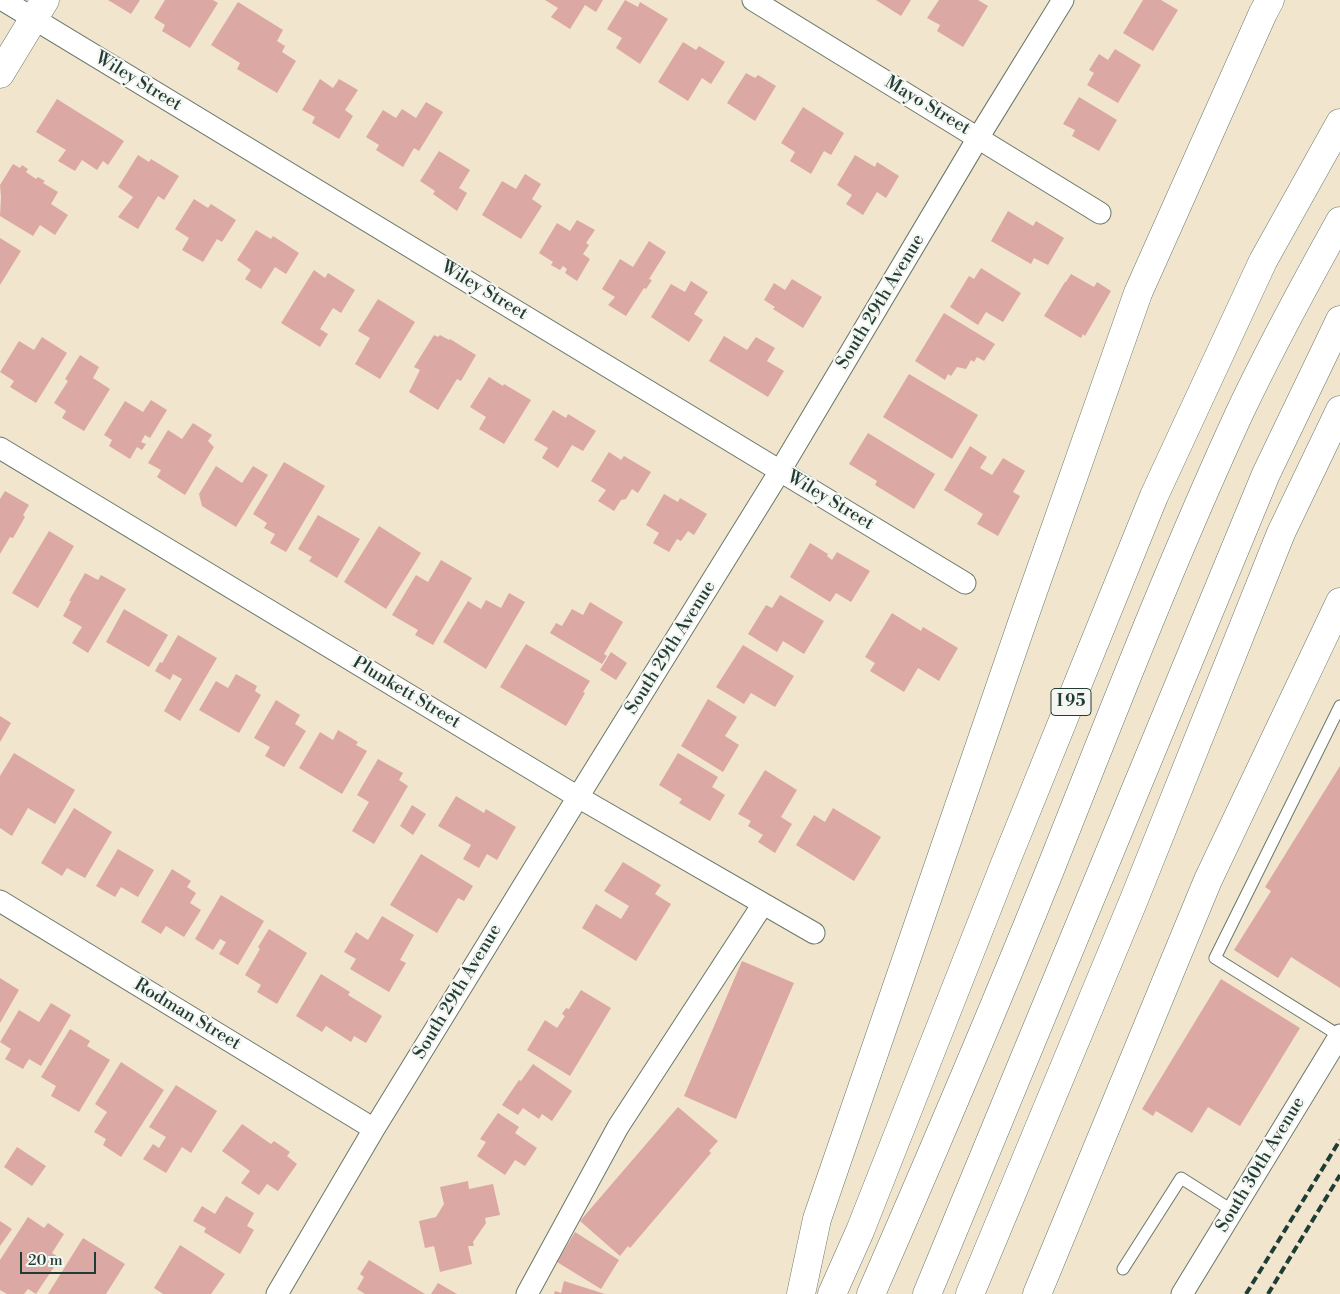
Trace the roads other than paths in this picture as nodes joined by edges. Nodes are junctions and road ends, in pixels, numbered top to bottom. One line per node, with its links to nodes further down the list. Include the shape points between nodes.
1 (3, 0): 5 (street, Wiley Street)
2 (753, 0): 8 (street, Mayo Street)
3 (1063, 0): 8 (street, South 29th Avenue)
4 (1270, 0): 28 (main road, via 1138,293 817,1219)
5 (39, 9): 6 (main road); 14 (street, Wiley Street)
6 (0, 74)
7 (1340, 123): 29 (main road, I 95, via 1263,261 1154,496)
8 (978, 138): 9 (street, Mayo Street); 14 (street, South 29th Avenue)
9 (1100, 213)
10 (1340, 220): 30 (main road, via 1240,412 1158,598 1050,869)
11 (1340, 320): 31 (main road, via 1266,474)
12 (1340, 410): 32 (main road, via 1281,533 1133,902)
13 (0, 448): 18 (street, Plunkett Street)
14 (780, 471): 15 (street, Wiley Street); 18 (street, South 29th Avenue)
15 (965, 583)
16 (1340, 602): 33 (main road, via 1208,880)
17 (1340, 706): 22 (lane, via 1215,958)
18 (578, 797): 20 (street, Plunkett Street); 23 (street, South 29th Avenue)
19 (0, 901): 23 (street, Rodman Street)
20 (763, 904): 21 (street, Plunkett Street); 27 (street, via 618,1127)
21 (814, 933)
22 (1340, 1035): 24 (street, South 30th Avenue)
23 (374, 1129): 26 (street, South 29th Avenue)
24 (1233, 1211): 25 (lane, via 1181,1178); 34 (street, South 30th Avenue)
25 (1123, 1268)
26 (277, 1294)
27 (527, 1294)
28 (801, 1294)
29 (832, 1294)
30 (871, 1294)
31 (927, 1294)
32 (970, 1294)
33 (1037, 1294)
34 (1182, 1294)

